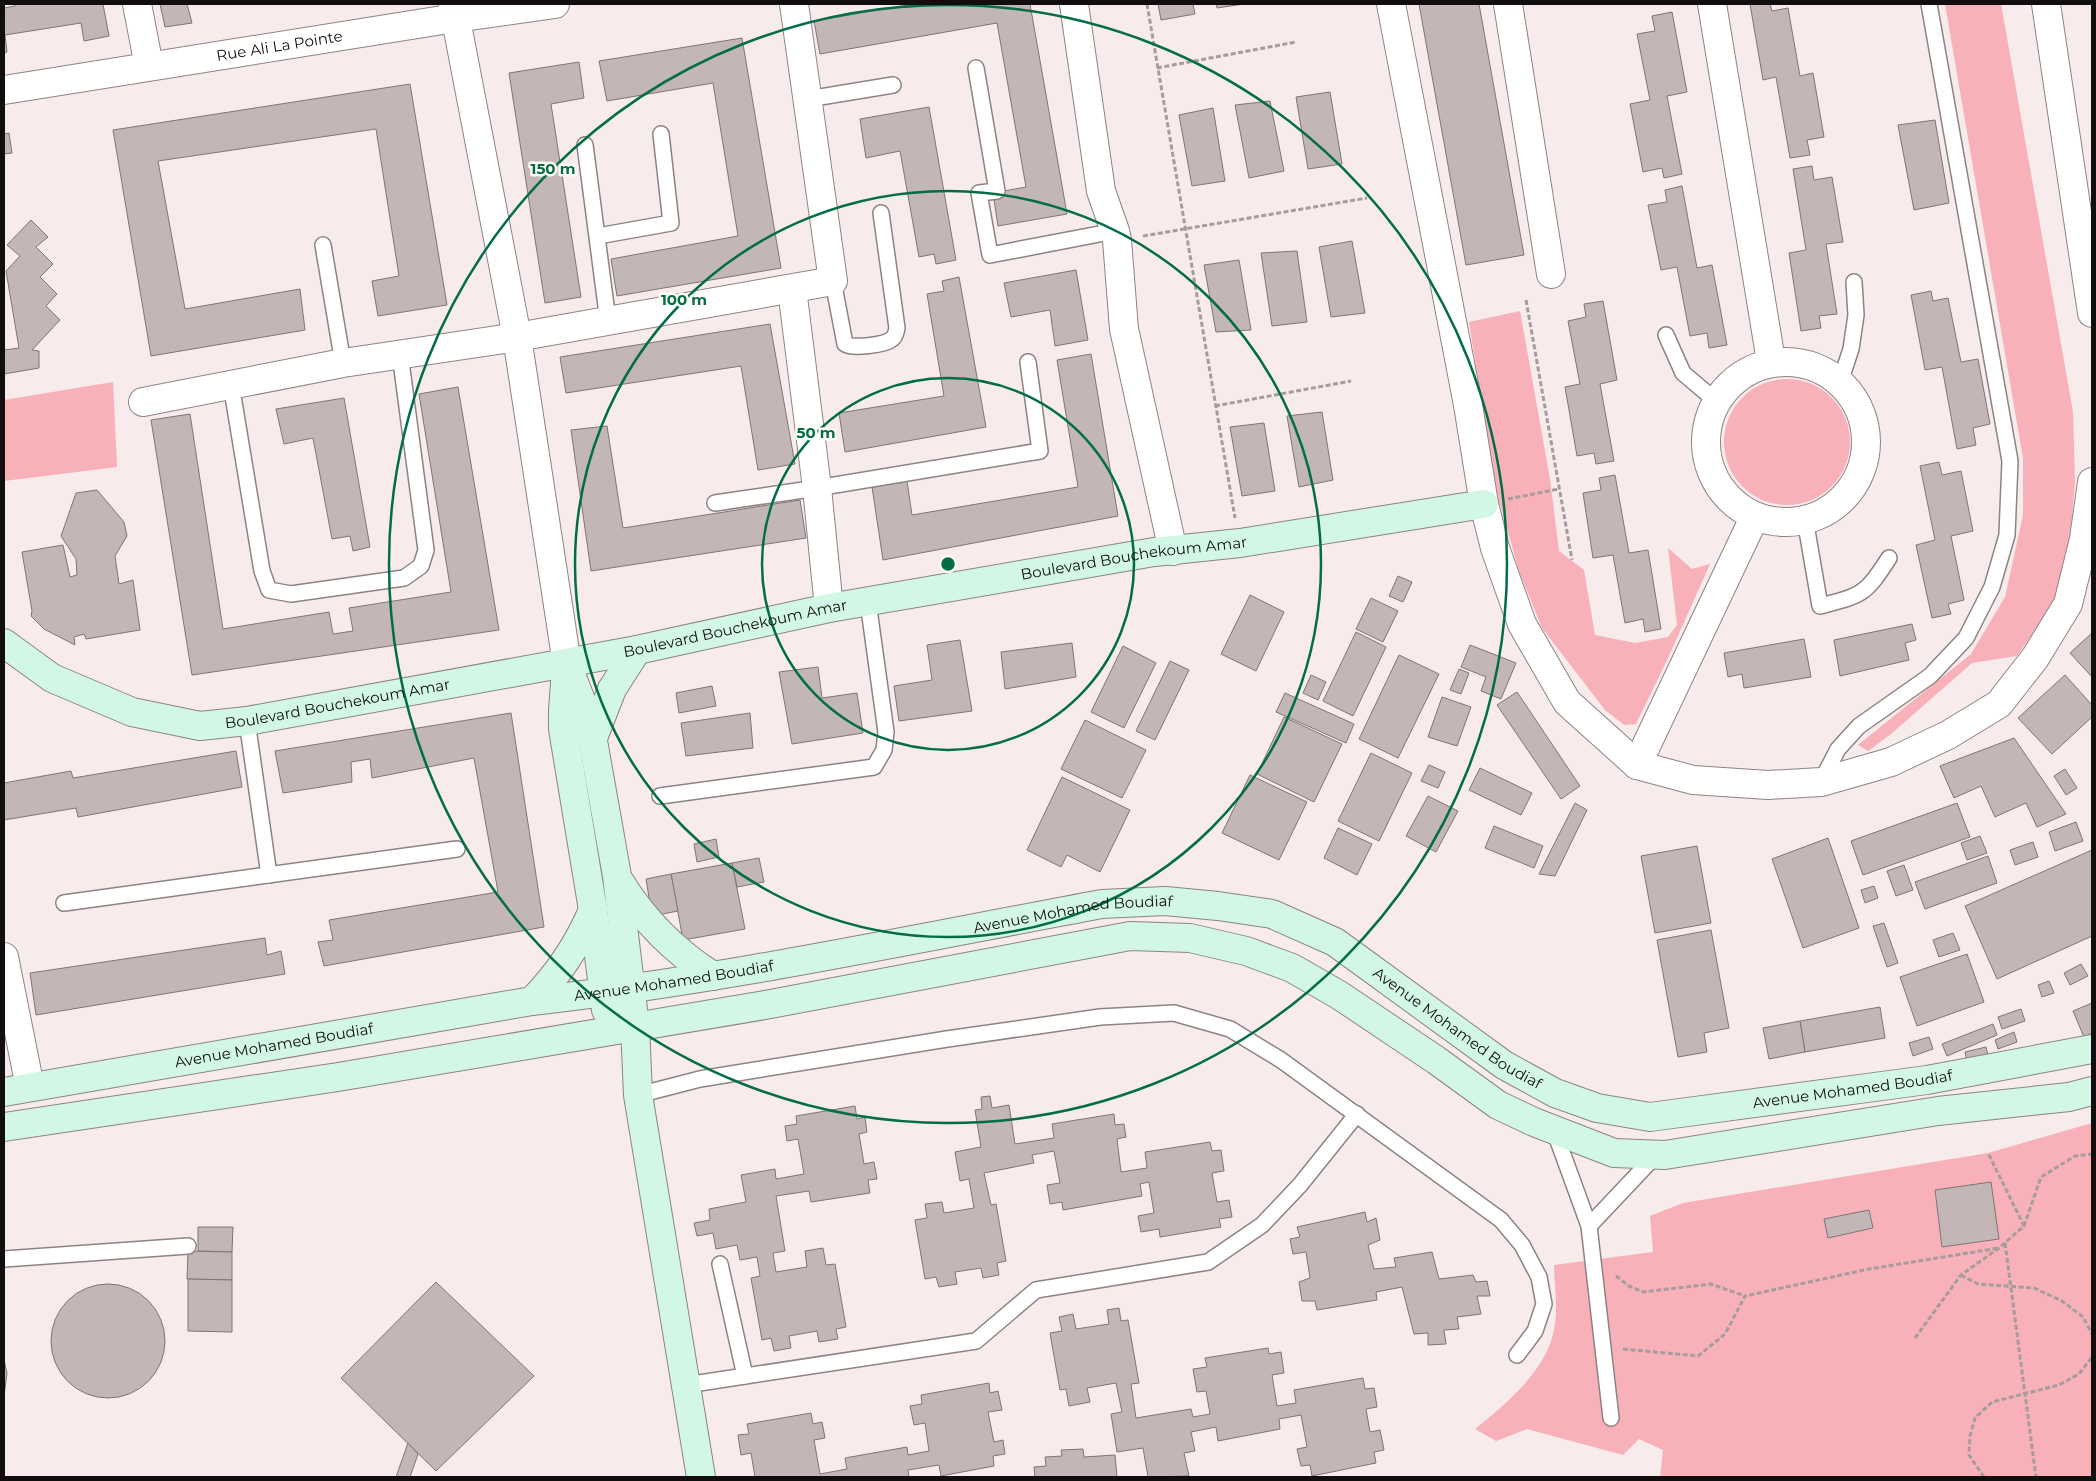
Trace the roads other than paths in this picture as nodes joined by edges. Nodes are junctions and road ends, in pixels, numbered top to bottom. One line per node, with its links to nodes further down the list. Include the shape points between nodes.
1 (137, 4): 11 (street)
2 (555, 4): 10 (street, Rue Ali La Pointe)
3 (794, 4): 15 (street)
4 (1074, 4): 19 (street, via 1100,191)
5 (1391, 4): 41 (street, via 1468,404)
6 (1508, 4): 22 (street)
7 (1712, 4): 31 (street)
8 (1929, 4): 54 (lane, via 2010,461 2007,535 1992,587 1966,638 1930,676 1859,726 1838,749)
9 (2046, 4): 26 (street)
10 (454, 11): 11 (street, Rue Ali La Pointe); 29 (street)
11 (149, 66): 14 (street, Rue Ali La Pointe)
12 (976, 68): 19 (lane, via 997,190 979,193 990,255)
13 (892, 85): 15 (lane)
14 (4, 90)
15 (808, 98): 23 (street)
16 (661, 134): 20 (lane, via 672,223)
17 (585, 145): 20 (lane)
18 (881, 213): 23 (lane, via 897,328 893,338 855,347 845,344)
19 (1116, 235): 44 (street, via 1124,329)
20 (598, 236): 27 (lane)
21 (324, 245): 33 (lane)
22 (1552, 274)
23 (833, 281): 25 (street)
24 (1854, 282): 34 (lane, via 1856,315 1851,349)
25 (792, 289): 27 (street); 39 (street)
26 (2092, 313)
27 (608, 321): 29 (street)
28 (1666, 335): 36 (lane, via 1683,373)
29 (517, 336): 30 (street); 50 (street)
30 (400, 354): 33 (street); 35 (lane, via 426,550 421,566 404,578 291,594 270,590 262,571)
31 (1771, 361): 34 (street, via 1812,365); 36 (street, via 1748,369 1732,381)
32 (1028, 362): 39 (lane, via 1040,451)
33 (343, 363): 35 (street)
34 (1840, 382): 43 (street, via 1861,413 1866,436 1863,464 1853,486 1834,506 1816,517)
35 (231, 384): 37 (street)
36 (1716, 401): 42 (street, via 1706,427 1706,452 1717,485)
37 (143, 402)
38 (2092, 482): 54 (street, via 2084,539 2068,604 2035,658 1999,704 1948,735 1891,762)
39 (817, 488): 40 (lane); 47 (street)
40 (715, 503)
41 (1484, 504): 44 (main road, Boulevard Bouchekoum Amar, via 1240,544); 53 (street, via 1522,624 1567,702)
42 (1754, 518): 43 (street, via 1789,523); 53 (street)
43 (1805, 519): 45 (lane, via 1820,606 1857,596 1873,584)
44 (1173, 551): 46 (main road, Boulevard Bouchekoum Amar)
45 (1889, 558)
46 (868, 602): 47 (main road, Boulevard Bouchekoum Amar); 55 (lane, via 886,732 884,750 874,767)
47 (829, 608): 49 (main road, Boulevard Bouchekoum Amar)
48 (4, 643): 51 (main road, Boulevard Bouchekoum Amar, via 52,678 132,712 200,726)
49 (637, 650): 50 (main road, Boulevard Bouchekoum Amar); 52 (main road, via 612,689)
50 (567, 664): 51 (main road, Boulevard Bouchekoum Amar); 52 (main road); 60 (main road, via 563,729)
51 (247, 721): 57 (lane)
52 (593, 738): 58 (main road)
53 (1637, 765): 54 (street, via 1693,780 1768,785)
54 (1821, 782)
55 (660, 796)
56 (458, 849): 57 (lane)
57 (270, 875): 59 (lane)
58 (617, 876): 62 (main road, via 649,922 690,960); 63 (main road)
59 (64, 903)
60 (593, 910): 64 (main road); 65 (main road, via 574,950)
61 (4, 956): 68 (street)
62 (713, 976): 63 (main road, Avenue Mohamed Boudiaf); 67 (main road, Avenue Mohamed Boudiaf, via 1102,904 1165,901 1272,914 1335,942 1504,1065 1555,1093 1597,1108 1650,1117 1927,1080)
63 (632, 987): 64 (main road, Avenue Mohamed Boudiaf); 66 (main road)
64 (603, 993): 65 (main road, Avenue Mohamed Boudiaf); 66 (main road)
65 (532, 1001): 68 (main road, Avenue Mohamed Boudiaf)
66 (623, 1028): 70 (main road); 72 (main road, Avenue Mohamed Boudiaf, via 338,1077); 73 (main road, Avenue Mohamed Boudiaf, via 1130,936 1190,938 1246,950 1292,968 1339,995 1498,1105)
67 (2092, 1049)
68 (17, 1089)
69 (2092, 1091): 74 (main road, Avenue Mohamed Boudiaf, via 2069,1097 1938,1111)
70 (638, 1095): 71 (lane, via 700,1079 956,1038 1100,1017 1174,1013 1230,1029 1281,1060); 81 (main road)
71 (1357, 1114): 79 (lane, via 1501,1220 1522,1246 1539,1277 1544,1304 1535,1332); 80 (lane, via 1300,1185 1262,1225 1208,1262 1036,1290 976,1342)
72 (4, 1127)
73 (1554, 1130): 74 (main road, Avenue Mohamed Boudiaf, via 1614,1153); 75 (lane)
74 (1656, 1155): 75 (lane)
75 (1589, 1226): 82 (lane)
76 (188, 1246): 77 (lane)
77 (4, 1259)
78 (720, 1264): 80 (lane)
79 (1517, 1354)
80 (745, 1376): 81 (lane)
81 (686, 1384): 83 (main road)
82 (1611, 1418)
83 (701, 1477)

